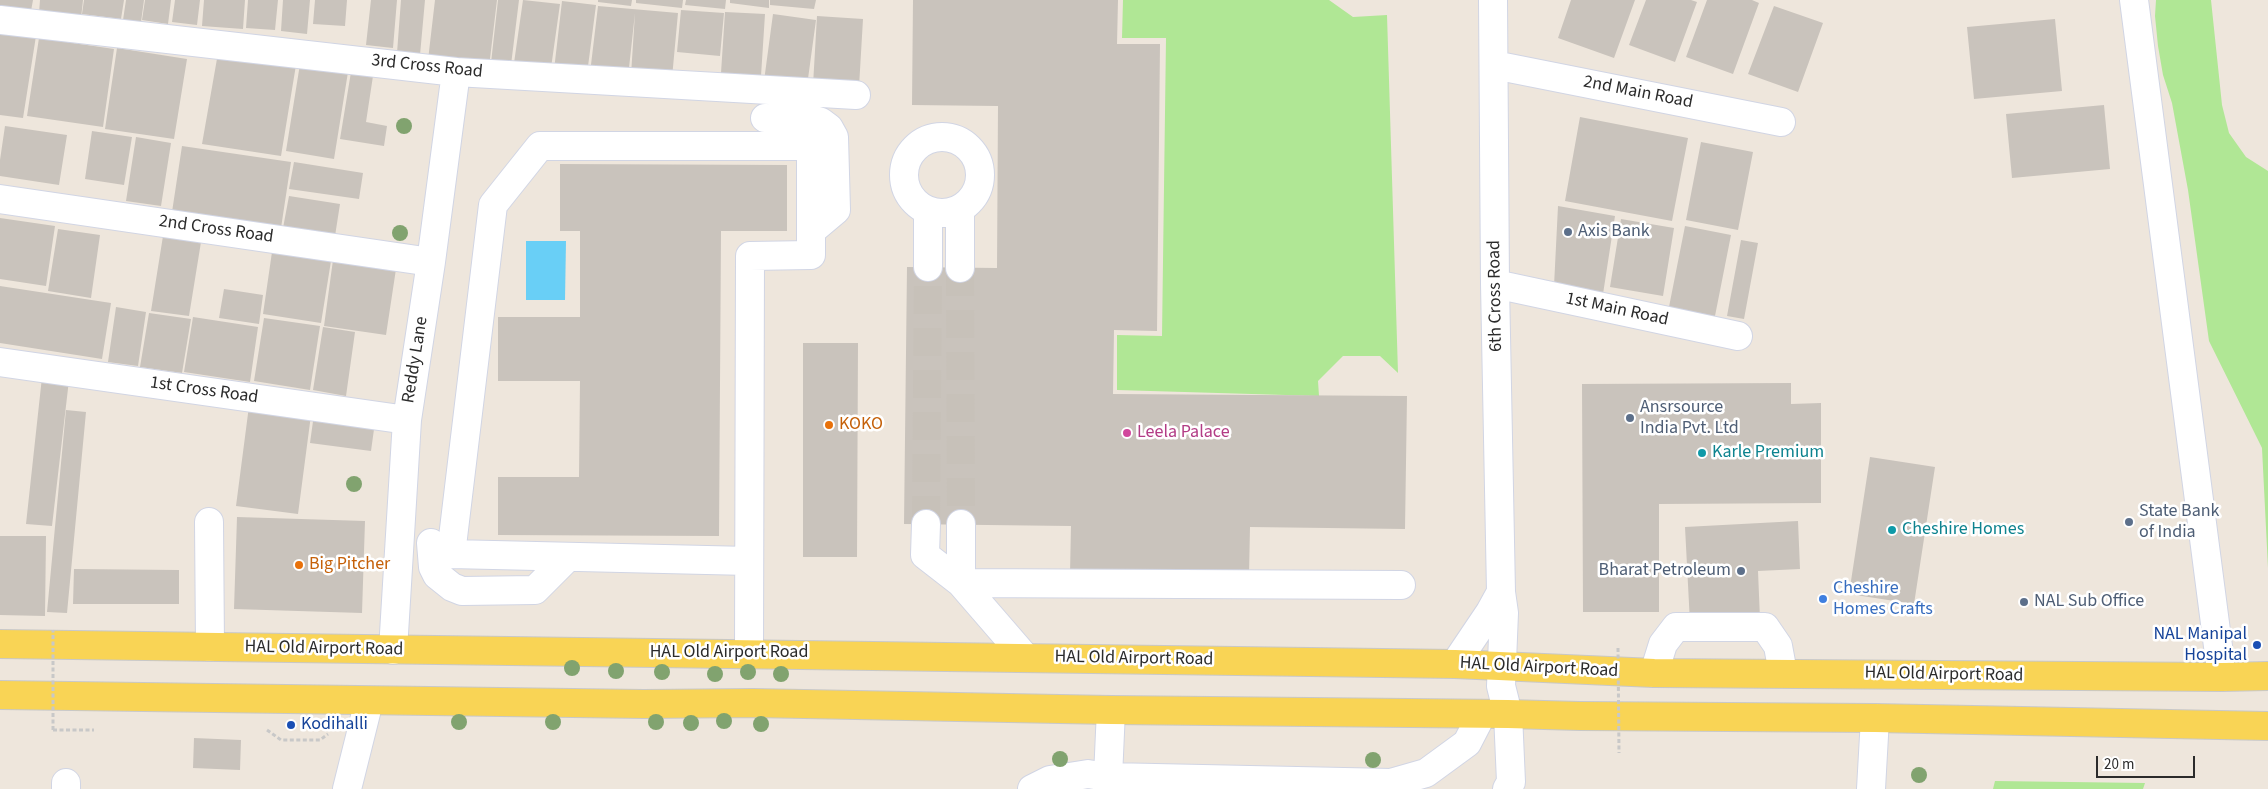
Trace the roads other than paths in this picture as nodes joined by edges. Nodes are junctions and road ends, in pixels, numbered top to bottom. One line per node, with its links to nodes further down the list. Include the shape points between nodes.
1 (1494, 0): 4 (street, 6th Cross Road)
2 (2134, 0): 39 (street)
3 (0, 20): 5 (street, 3rd Cross Road)
4 (1494, 64): 8 (street, 2nd Main Road); 16 (street, 6th Cross Road)
5 (456, 72): 6 (street, 3rd Cross Road); 13 (street, Reddy Lane)
6 (856, 95)
7 (765, 118): 12 (street, via 811,119 821,122 834,137 836,210)
8 (1781, 122)
9 (0, 199): 13 (street, 2nd Cross Road)
10 (960, 210): 11 (street); 11 (street, via 980,185 981,169 975,154 963,143 949,137 932,138 918,145 908,157 904,173 906,189 915,202); 15 (street)
11 (928, 211): 14 (street)
12 (811, 231): 24 (street, via 811,146 540,146 493,205 451,554); 25 (street, via 811,255 750,256)
13 (431, 262): 19 (street, Reddy Lane)
14 (928, 267)
15 (960, 268)
16 (1495, 284): 17 (street, 1st Main Road); 28 (street, 6th Cross Road)
17 (1738, 336)
18 (0, 362): 19 (street, 1st Cross Road)
19 (407, 420): 31 (street, Reddy Lane)
20 (209, 522): 30 (street)
21 (926, 524): 26 (street, via 925,555)
22 (961, 524): 26 (street)
23 (431, 544): 24 (street, via 437,575 462,591 535,590)
24 (568, 558): 25 (street)
25 (749, 561): 32 (street)
26 (961, 582): 27 (street); 33 (street)
27 (1401, 585)
28 (1501, 592): 34 (street); 35 (street, 6th Cross Road, via 1504,613)
29 (0, 644): 30 (main road, HAL Old Airport Road)
30 (210, 647): 31 (main road, HAL Old Airport Road)
31 (393, 650): 32 (main road, HAL Old Airport Road)
32 (749, 653): 33 (main road, HAL Old Airport Road)
33 (1025, 658): 34 (main road, HAL Old Airport Road)
34 (1455, 664): 35 (main road, HAL Old Airport Road)
35 (1501, 666): 36 (main road, HAL Old Airport Road); 43 (street, 6th Cross Road)
36 (1654, 673): 37 (main road, HAL Old Airport Road); 37 (street, via 1663,644 1676,627 1765,627 1778,646)
37 (1783, 673): 39 (main road, HAL Old Airport Road)
38 (2268, 676): 39 (main road, HAL Old Airport Road)
39 (2222, 678)
40 (0, 695): 41 (main road)
41 (370, 701): 42 (main road, via 754,703); 48 (street)
42 (1111, 710): 43 (main road); 46 (street)
43 (1495, 714): 44 (main road); 46 (street, via 1467,742 1426,773 1391,783); 47 (street, 6th Cross Road)
44 (1875, 718): 45 (main road); 50 (street)
45 (2268, 726)
46 (1109, 783): 49 (street, via 1088,774 1050,780)
47 (1515, 787)
48 (347, 789)
49 (1032, 789)
50 (1872, 789)

